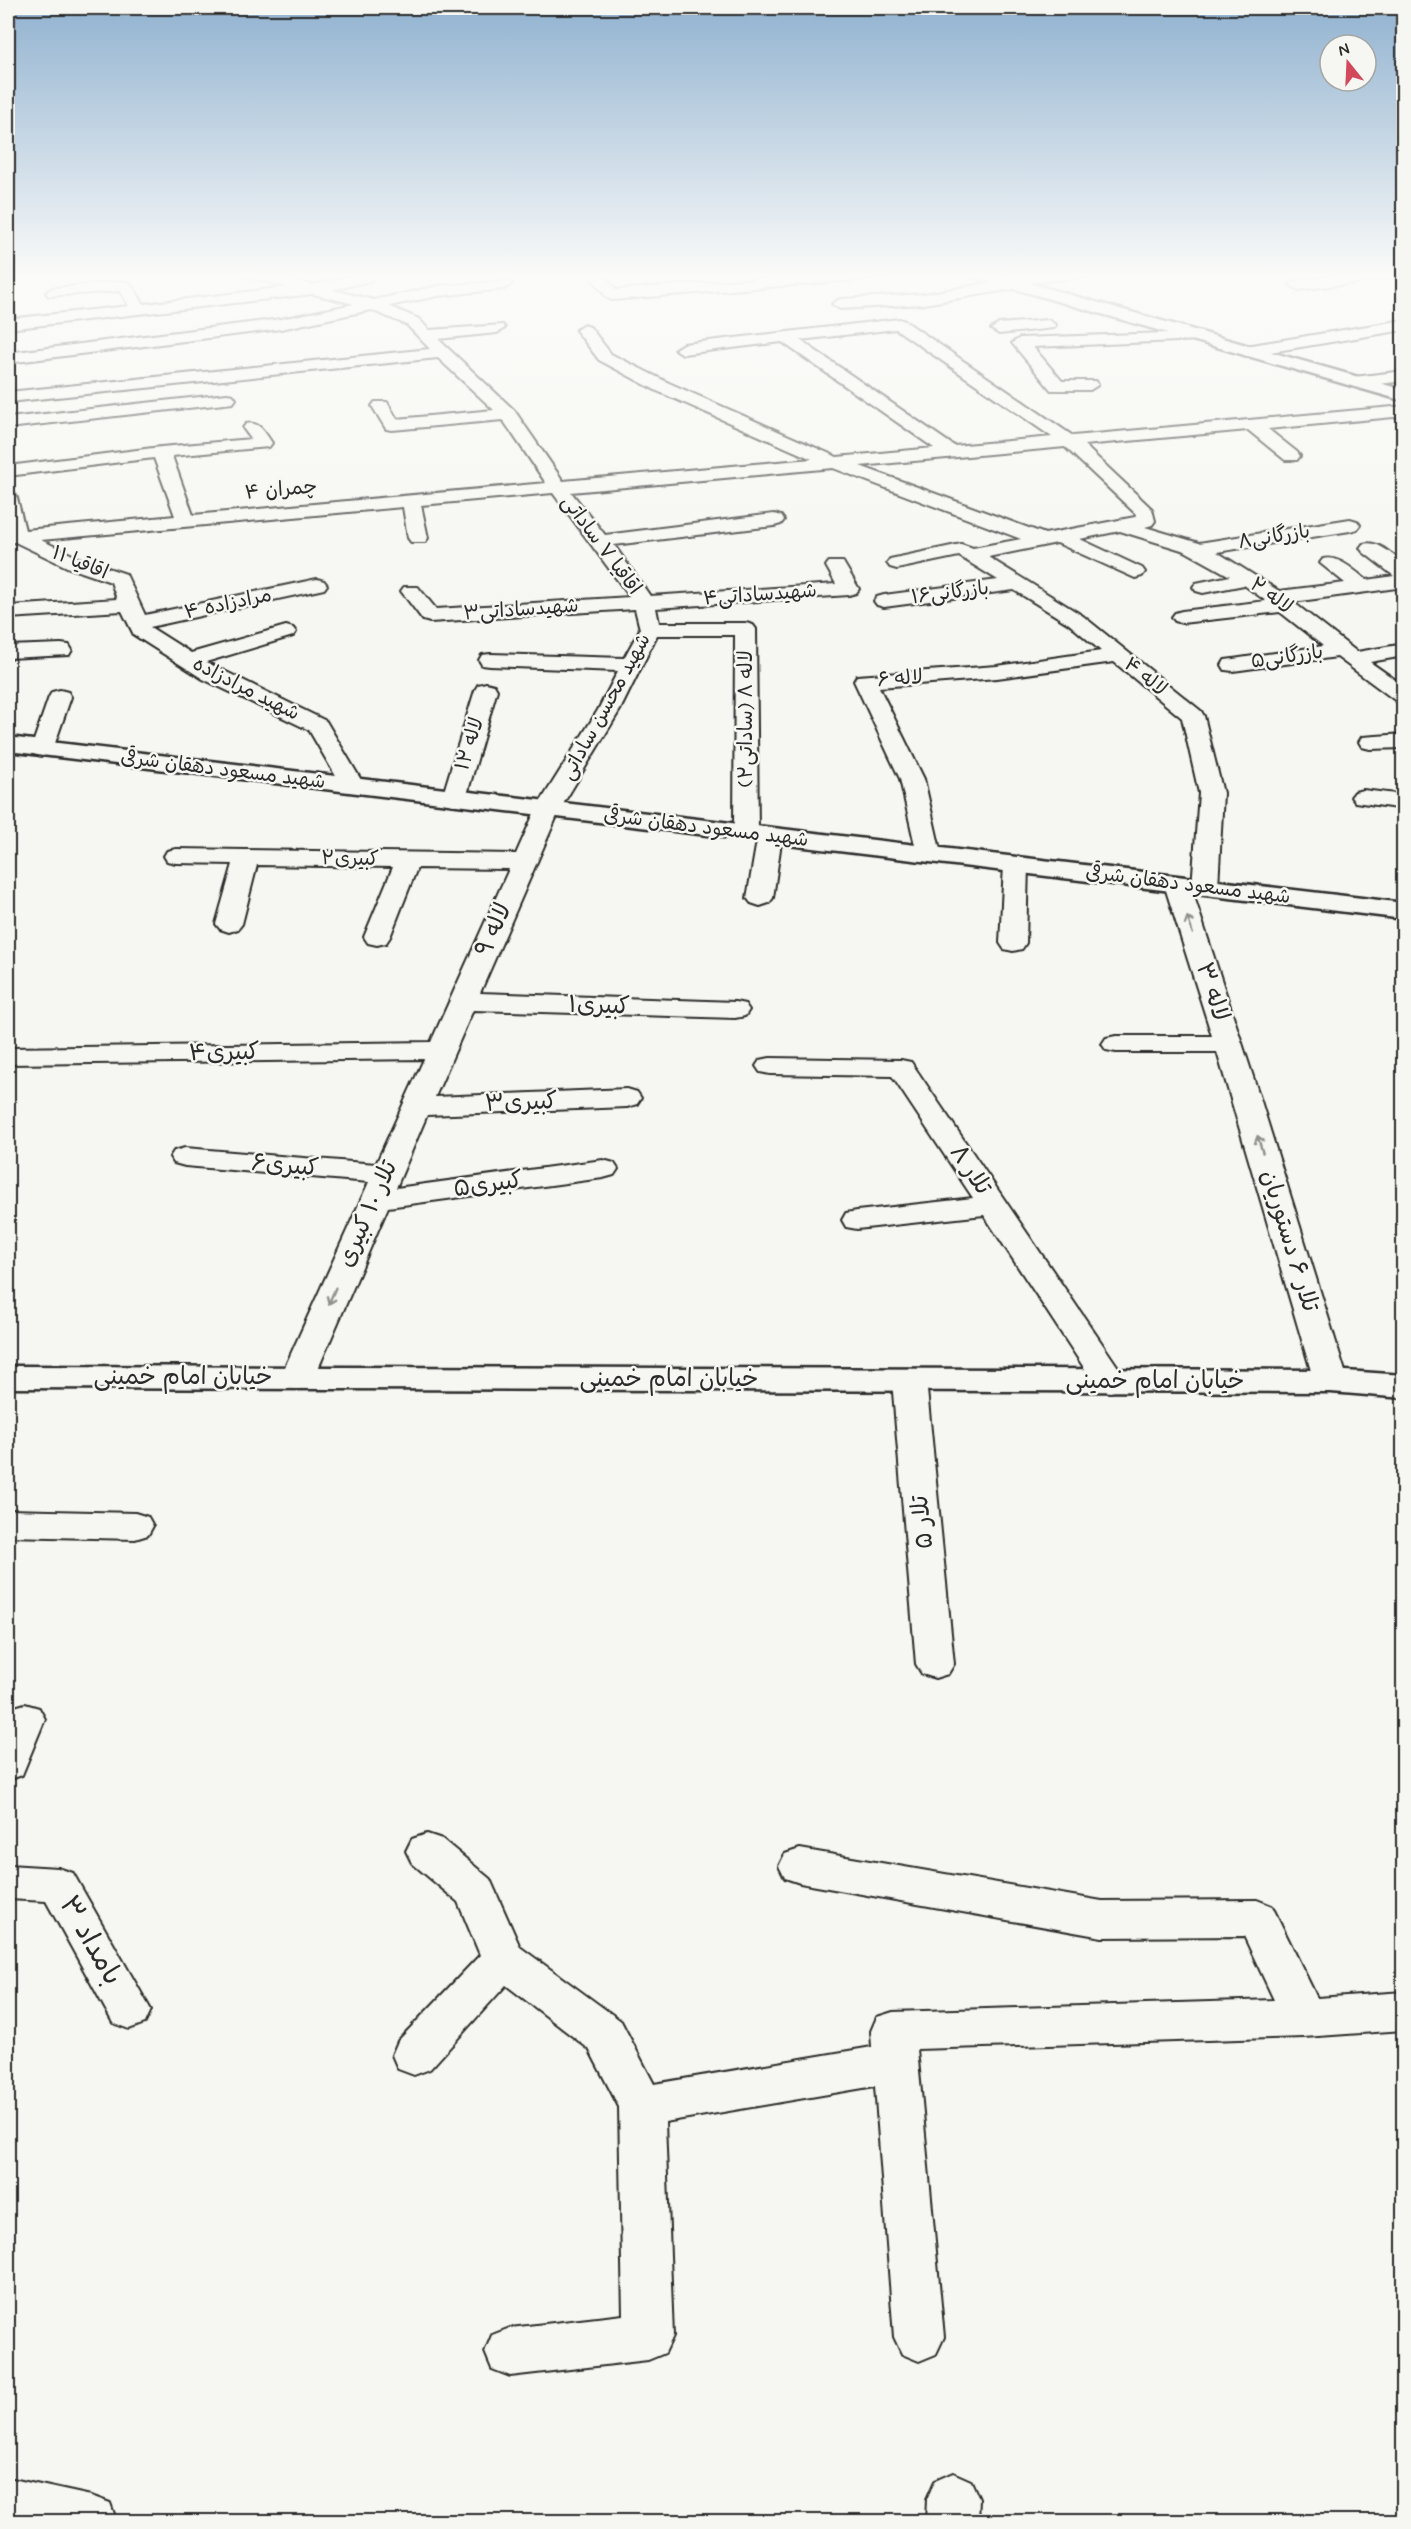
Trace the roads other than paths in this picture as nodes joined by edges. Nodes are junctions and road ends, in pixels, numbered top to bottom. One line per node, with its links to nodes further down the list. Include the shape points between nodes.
1 (67, 391): 8 (street)
2 (483, 391): 12 (street, اقاقیا ۷ ساداتی)
3 (672, 391): 20 (street)
4 (863, 391): 18 (street)
5 (996, 391): 16 (street)
6 (1386, 391): 7 (main road)
7 (1404, 396)
8 (8, 397)
9 (227, 399): 13 (street)
10 (381, 406): 12 (street, via 392,425)
11 (1404, 411): 14 (street, چمران ۴)
12 (508, 414): 22 (street, اقاقیا ۷ ساداتی)
13 (8, 423)
14 (1251, 424): 16 (street, چمران ۴); 19 (street)
15 (252, 428): 17 (street, via 263,442)
16 (1069, 441): 18 (street, چمران ۴); 28 (street, via 1145,513 1145,520)
17 (161, 452): 21 (street); 26 (street)
18 (951, 452): 20 (street, چمران ۴)
19 (1291, 456)
20 (834, 462): 22 (street, چمران ۴); 31 (street)
21 (8, 471)
22 (558, 487): 24 (street, چمران ۴); 32 (street, اقاقیا ۷ ساداتی)
23 (8, 498): 29 (street)
24 (411, 500): 26 (street, چمران ۴); 30 (street)
25 (774, 520): 32 (street)
26 (186, 521): 29 (street, چمران ۴)
27 (1350, 525): 34 (street, بازرگانی۸)
28 (1122, 526): 31 (street); 34 (street, لاله ۲)
29 (12, 537): 52 (street, اقاقیا ۱۱, via 119,578)
30 (418, 538)
31 (1051, 538): 35 (street); 39 (street)
32 (600, 541): 49 (street, اقاقیا ۷ ساداتی)
33 (1370, 548): 40 (street)
34 (1198, 549): 41 (street, لاله ۲)
35 (961, 550): 36 (street); 43 (street, لاله ۴)
36 (897, 563)
37 (1330, 563): 45 (street)
38 (836, 566): 49 (street, شهیدساداتی۴, via 849,589)
39 (1134, 572)
40 (1404, 574)
41 (1246, 579): 46 (street); 50 (street, لاله ۲)
42 (1404, 581): 45 (street)
43 (1017, 584): 48 (street, بازرگانی۱۶); 60 (street, لاله ۴, via 1076,620)
44 (317, 585): 52 (street, مرادزاده ۴)
45 (1363, 586): 50 (street)
46 (1203, 587)
47 (411, 591): 49 (street, شهیدساداتی۳, via 430,616)
48 (884, 601)
49 (644, 602): 54 (street, شهید محسن ساداتی)
50 (1279, 602): 53 (street); 59 (street, لاله ۲)
51 (8, 612): 52 (street, مرادزاده ۴)
52 (134, 613): 61 (street, شهید مرادزاده, via 141,630)
53 (1182, 617)
54 (650, 629): 63 (street, شهید محسن ساداتی); 77 (street, لاله ۸ (ساداتی۲), via 746,629)
55 (285, 632): 61 (street)
56 (61, 650): 58 (street)
57 (1404, 650): 59 (street, بازرگانی۵)
58 (8, 652)
59 (1346, 654): 64 (street, بازرگانی۵); 66 (street, لاله ۲)
60 (1119, 655): 78 (street, لاله ۶, via 997,672 865,681 912,778); 85 (street, لاله ۴, via 1192,716 1211,793)
61 (189, 660): 72 (street, شهید مرادزاده, via 318,726)
62 (490, 660): 63 (street)
63 (630, 665): 76 (street, شهید محسن ساداتی, via 609,710)
64 (1233, 665)
65 (486, 690): 74 (street, لاله ۱۲)
66 (1404, 696)
67 (60, 697): 71 (street)
68 (1404, 741): 69 (street)
69 (1370, 742)
70 (8, 744): 71 (main road, شهید مسعود دهقان شرقی)
71 (42, 748): 72 (main road, شهید مسعود دهقان شرقی)
72 (352, 785): 74 (main road, شهید مسعود دهقان شرقی)
73 (1363, 797): 75 (street)
74 (454, 798): 76 (main road, شهید مسعود دهقان شرقی)
75 (1404, 802)
76 (548, 809): 77 (main road, شهید مسعود دهقان شرقی); 82 (street, لاله ۹)
77 (758, 834): 78 (main road, شهید مسعود دهقان شرقی); 86 (street)
78 (929, 854): 83 (main road, شهید مسعود دهقان شرقی)
79 (176, 856): 80 (street, کبیری۲)
80 (248, 857): 81 (street, کبیری۲); 88 (street)
81 (408, 860): 82 (street, کبیری۲); 89 (street)
82 (524, 862): 91 (street, لاله ۹)
83 (1016, 864): 84 (main road, شهید مسعود دهقان شرقی); 90 (street)
84 (1177, 884): 85 (main road, شهید مسعود دهقان شرقی); 94 (street, لاله ۳, one-way to 84)
85 (1205, 887): 87 (main road, شهید مسعود دهقان شرقی)
86 (760, 898)
87 (1404, 911)
88 (230, 924)
89 (377, 937)
90 (1013, 943)
91 (462, 1001): 92 (street, کبیری۱); 95 (street, لاله ۹)
92 (735, 1010)
93 (1116, 1044): 94 (street)
94 (1229, 1044): 99 (street, لاله ۳)
95 (440, 1050): 96 (street, کبیری۴); 100 (street, تلار ۱۰ کبیری)
96 (8, 1056)
97 (770, 1066): 104 (street, تلار ۸, via 901,1068)
98 (627, 1098): 100 (street, کبیری۳)
99 (1247, 1101): 111 (street, تلار ۶ دستوریان, one-way to 99)
100 (415, 1107): 103 (street, تلار ۱۰ کبیری)
101 (185, 1157): 103 (street, کبیری۶)
102 (603, 1169): 103 (street, کبیری۵)
103 (379, 1187): 108 (street, تلار ۱۰ کبیری, one-way to 108)
104 (993, 1205): 105 (street); 110 (street, تلار ۸)
105 (857, 1220)
106 (1404, 1373): 111 (main road, خیابان امام خمینی)
107 (8, 1377): 108 (main road, خیابان امام خمینی)
108 (297, 1378): 109 (main road, خیابان امام خمینی)
109 (909, 1380): 110 (main road, خیابان امام خمینی); 115 (street, تلار ۵)
110 (1110, 1380): 111 (main road, خیابان امام خمینی)
111 (1331, 1381): 112 (main road, خیابان امام خمینی)
112 (1404, 1388)
113 (8, 1523): 114 (street)
114 (135, 1526)
115 (935, 1664)
116 (25, 1719): 117 (street)
117 (8, 1764)
118 (427, 1851): 121 (street, via 475,1891)
119 (800, 1866): 124 (street, via 1102,1918 1257,1918)
120 (8, 1882): 122 (street, بامداد ۳, via 58,1885)
121 (503, 1959): 125 (street); 127 (street, via 605,2035)
122 (129, 2010)
123 (1404, 2011): 124 (street)
124 (1304, 2018): 126 (street, via 893,2031)
125 (414, 2055)
126 (896, 2063): 127 (street); 128 (street)
127 (642, 2106): 129 (street, via 648,2336)
128 (919, 2337)
129 (510, 2352)
130 (8, 2504): 131 (street)
131 (91, 2522)

